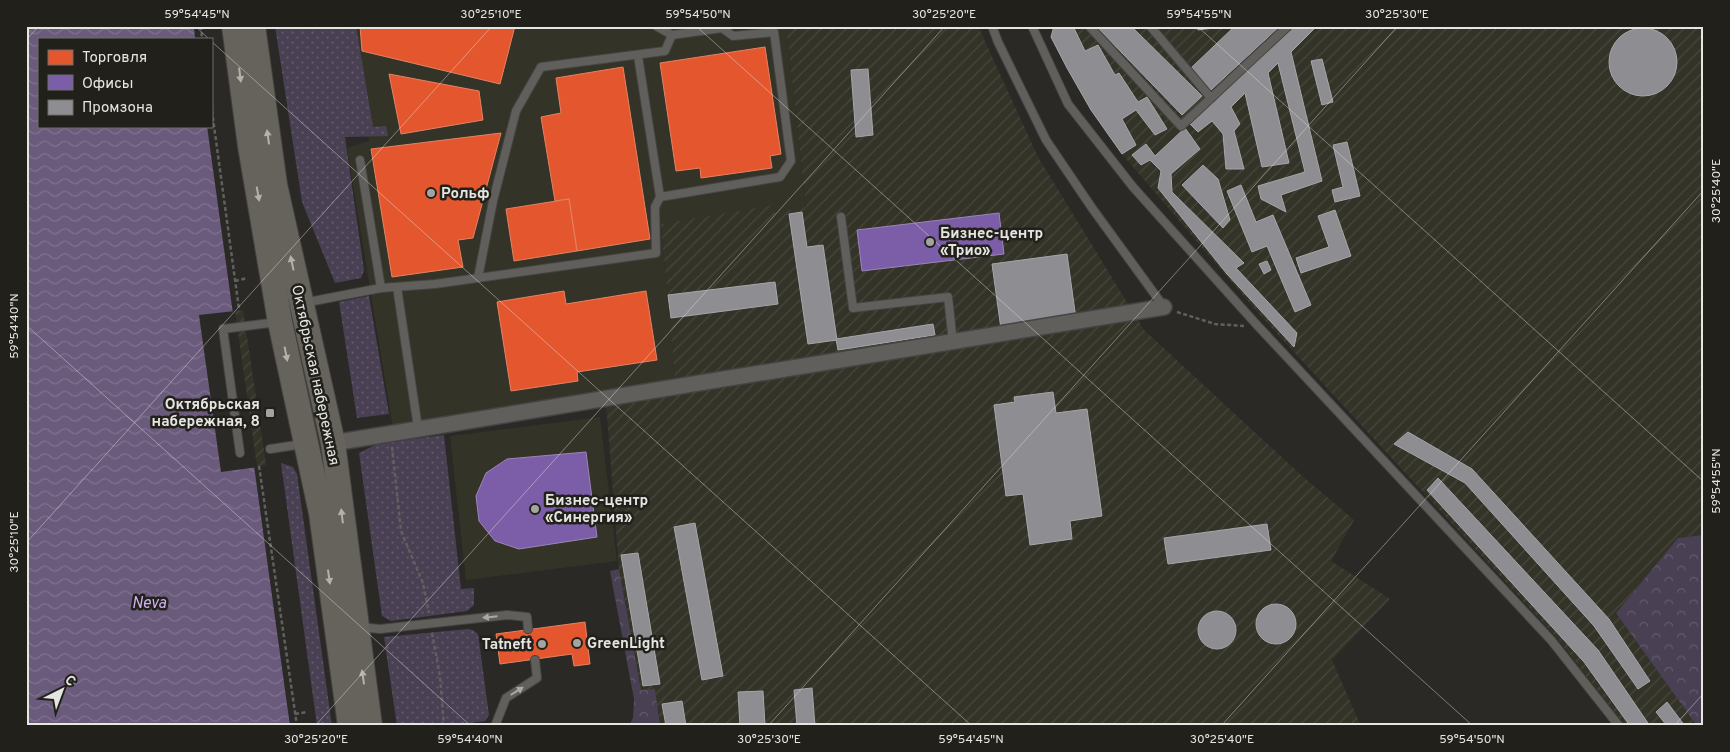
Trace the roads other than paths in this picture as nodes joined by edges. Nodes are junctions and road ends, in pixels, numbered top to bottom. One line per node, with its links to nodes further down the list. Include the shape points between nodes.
1 (234, 26): 20 (main road, Октябрьская набережная, one-way to 20, via 250,146)
2 (253, 26): 18 (main road, Октябрьская набережная, one-way to 2, via 275,185)
3 (656, 26): 9 (lane)
4 (992, 26): 19 (lane, via 1046,140)
5 (1032, 26): 33 (lane, via 1068,104 1132,186 1256,324 1525,611)
6 (1090, 26): 11 (lane, via 1181,126)
7 (1150, 26): 11 (lane)
8 (1288, 26): 11 (lane)
9 (672, 35): 10 (lane, via 665,51); 13 (lane, via 722,28 734,36 774,32 791,162 780,177)
10 (638, 56): 13 (lane); 15 (lane, via 541,67 516,111)
11 (1211, 98)
12 (360, 160): 17 (lane)
13 (660, 197): 15 (lane, via 654,206 656,254)
14 (841, 217): 21 (lane, via 853,308 948,297)
15 (478, 278): 16 (lane)
16 (396, 287): 17 (lane); 22 (lane)
17 (381, 288): 18 (lane)
18 (301, 304): 23 (main road, Октябрьская набережная)
19 (1164, 307): 21 (street)
20 (280, 322): 24 (main road, Октябрьская набережная, one-way to 24); 26 (lane, via 223,329)
21 (953, 343): 22 (street)
22 (418, 428): 23 (street)
23 (333, 443): 27 (main road, Октябрьская набережная, one-way to 23)
24 (305, 444): 25 (lane); 30 (main road, Октябрьская набережная, one-way to 30, via 320,513)
25 (270, 449)
26 (240, 453)
27 (356, 627): 28 (lane, one-way to 27, via 527,617 507,615 380,630); 31 (main road, Октябрьская набережная, one-way to 27)
28 (528, 629)
29 (534, 660): 32 (lane, one-way to 29, via 506,698 537,678)
30 (350, 726)
31 (370, 726)
32 (495, 726)
33 (1620, 726)

